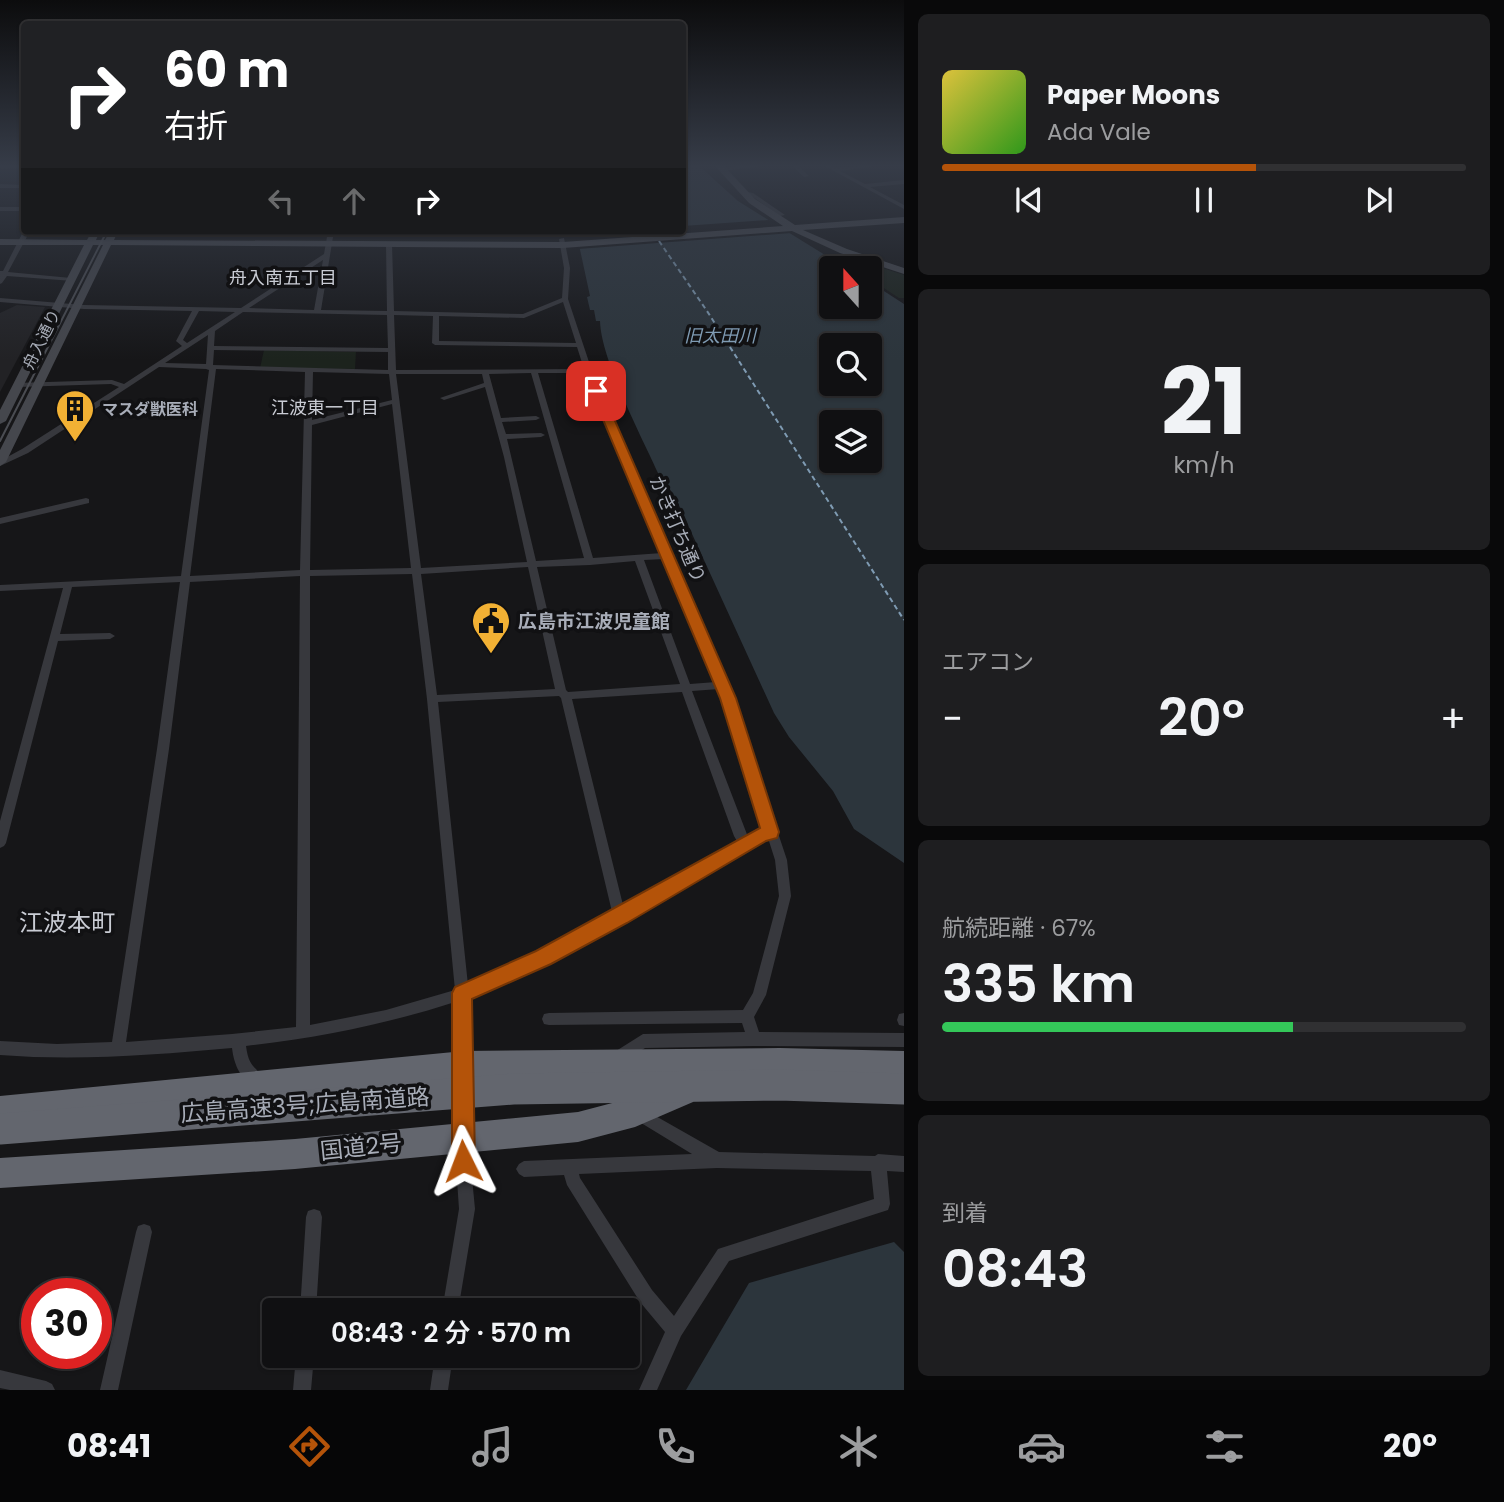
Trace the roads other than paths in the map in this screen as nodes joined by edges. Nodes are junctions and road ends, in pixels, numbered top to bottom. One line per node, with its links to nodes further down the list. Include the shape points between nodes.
1 (798, 230): 15 (street, via 840,250)
2 (240, 235): 9 (street)
3 (638, 235): 12 (street)
4 (642, 235): 12 (street)
5 (0, 236): 6 (street)
6 (24, 236): 7 (street); 13 (street); 16 (street)
7 (93, 236): 8 (street); 19 (street, 舟入通り)
8 (111, 236): 9 (street); 24 (street, 舟入通り)
9 (330, 237): 11 (street); 14 (street)
10 (562, 238): 11 (street); 12 (street); 21 (street, かき打ち通り, via 567,268)
11 (388, 239): 28 (street)
12 (576, 241)
13 (0, 242)
14 (327, 255): 17 (street); 18 (street)
15 (904, 271)
16 (2, 273): 19 (street); 20 (street)
17 (298, 274): 18 (street); 26 (street)
18 (324, 275): 27 (street)
19 (71, 280): 23 (street, 舟入通り)
20 (0, 282)
21 (565, 299): 29 (street, via 524,316); 31 (street, かき打ち通り)
22 (0, 300): 23 (street)
23 (59, 305): 24 (street); 44 (street, 舟入通り)
24 (75, 306): 25 (street); 42 (street, 舟入通り)
25 (196, 310): 26 (street); 32 (street, via 179,341)
26 (240, 312): 27 (street); 30 (street)
27 (317, 313): 28 (street)
28 (389, 314): 29 (street); 34 (street)
29 (436, 316): 31 (street, via 435,343)
30 (212, 329): 32 (street); 33 (street)
31 (580, 345): 38 (street, かき打ち通り)
32 (187, 346): 35 (street)
33 (212, 348): 34 (street); 36 (street)
34 (391, 350): 39 (street)
35 (157, 365): 36 (street); 45 (street)
36 (211, 368): 37 (street); 63 (street)
37 (309, 371): 39 (street); 51 (street)
38 (588, 371): 41 (street); 57 (street, かき打ち通り)
39 (392, 372): 40 (street); 47 (street)
40 (485, 372): 41 (street); 43 (street)
41 (534, 372): 59 (street)
42 (37, 384): 44 (street); 45 (street, via 112,382); 54 (street, 舟入通り)
43 (488, 384): 46 (street); 49 (street)
44 (18, 385): 50 (street, 舟入通り)
45 (123, 386): 54 (street)
46 (444, 398)
47 (395, 401): 51 (street); 61 (street)
48 (536, 418): 49 (street)
49 (498, 420): 53 (street)
50 (0, 421)
51 (307, 424): 62 (street)
52 (541, 435): 53 (street)
53 (502, 437): 60 (street)
54 (0, 463)
55 (86, 501): 56 (street)
56 (0, 521)
57 (667, 556): 58 (street); 68 (street, かき打ち通り)
58 (639, 558): 59 (street); 69 (street)
59 (590, 562): 60 (street)
60 (532, 564): 61 (street); 70 (street)
61 (417, 571): 62 (street); 71 (street)
62 (306, 573): 63 (street); 79 (street)
63 (185, 580): 64 (street); 83 (street)
64 (68, 586): 65 (street); 67 (street)
65 (0, 588)
66 (110, 636): 67 (street)
67 (54, 638): 73 (street)
68 (722, 685): 69 (street); 72 (street, かき打ち通り)
69 (687, 687): 70 (street); 74 (street)
70 (564, 694): 71 (street); 75 (street)
71 (432, 699): 76 (street)
72 (770, 832): 74 (street); 77 (street, かき打ち通り, via 781,860 785,896 759,995)
73 (0, 843)
74 (746, 844): 75 (street)
75 (620, 917): 76 (street, via 544,958)
76 (462, 993): 79 (street); 85 (street)
77 (747, 1016): 78 (street); 84 (street)
78 (550, 1019)
79 (303, 1033): 81 (street)
80 (904, 1040): 84 (street)
81 (239, 1042): 83 (street); 87 (street, via 239,1062)
82 (0, 1048): 83 (street, via 38,1052)
83 (118, 1049)
84 (763, 1055): 85 (highway, via 606,1064); 86 (highway); 90 (highway, 国道2号)
85 (464, 1065): 87 (highway); 92 (street)
86 (904, 1065)
87 (262, 1085): 89 (highway)
88 (904, 1088): 91 (highway, 広島高速3号;広島南道路, bridge, via 513,1089)
89 (0, 1111)
90 (635, 1112): 92 (highway, 国道2号, via 578,1127); 93 (street)
91 (0, 1129)
92 (461, 1136): 98 (highway, 国道2号, via 295,1154); 102 (street, via 467,1209)
93 (717, 1160): 94 (street); 96 (street)
94 (878, 1162): 95 (street); 103 (street, via 882,1205 724,1255)
95 (904, 1164)
96 (571, 1166): 97 (street); 103 (street, via 572,1180 646,1296)
97 (523, 1169)
98 (0, 1174)
99 (314, 1217): 101 (street)
100 (144, 1232): 108 (street)
101 (309, 1298)
102 (452, 1298)
103 (675, 1330): 111 (street)
104 (304, 1368): 109 (street)
105 (442, 1368): 110 (street)
106 (0, 1379): 107 (street)
107 (46, 1390)
108 (109, 1390)
109 (302, 1390)
110 (439, 1390)
111 (648, 1390)

